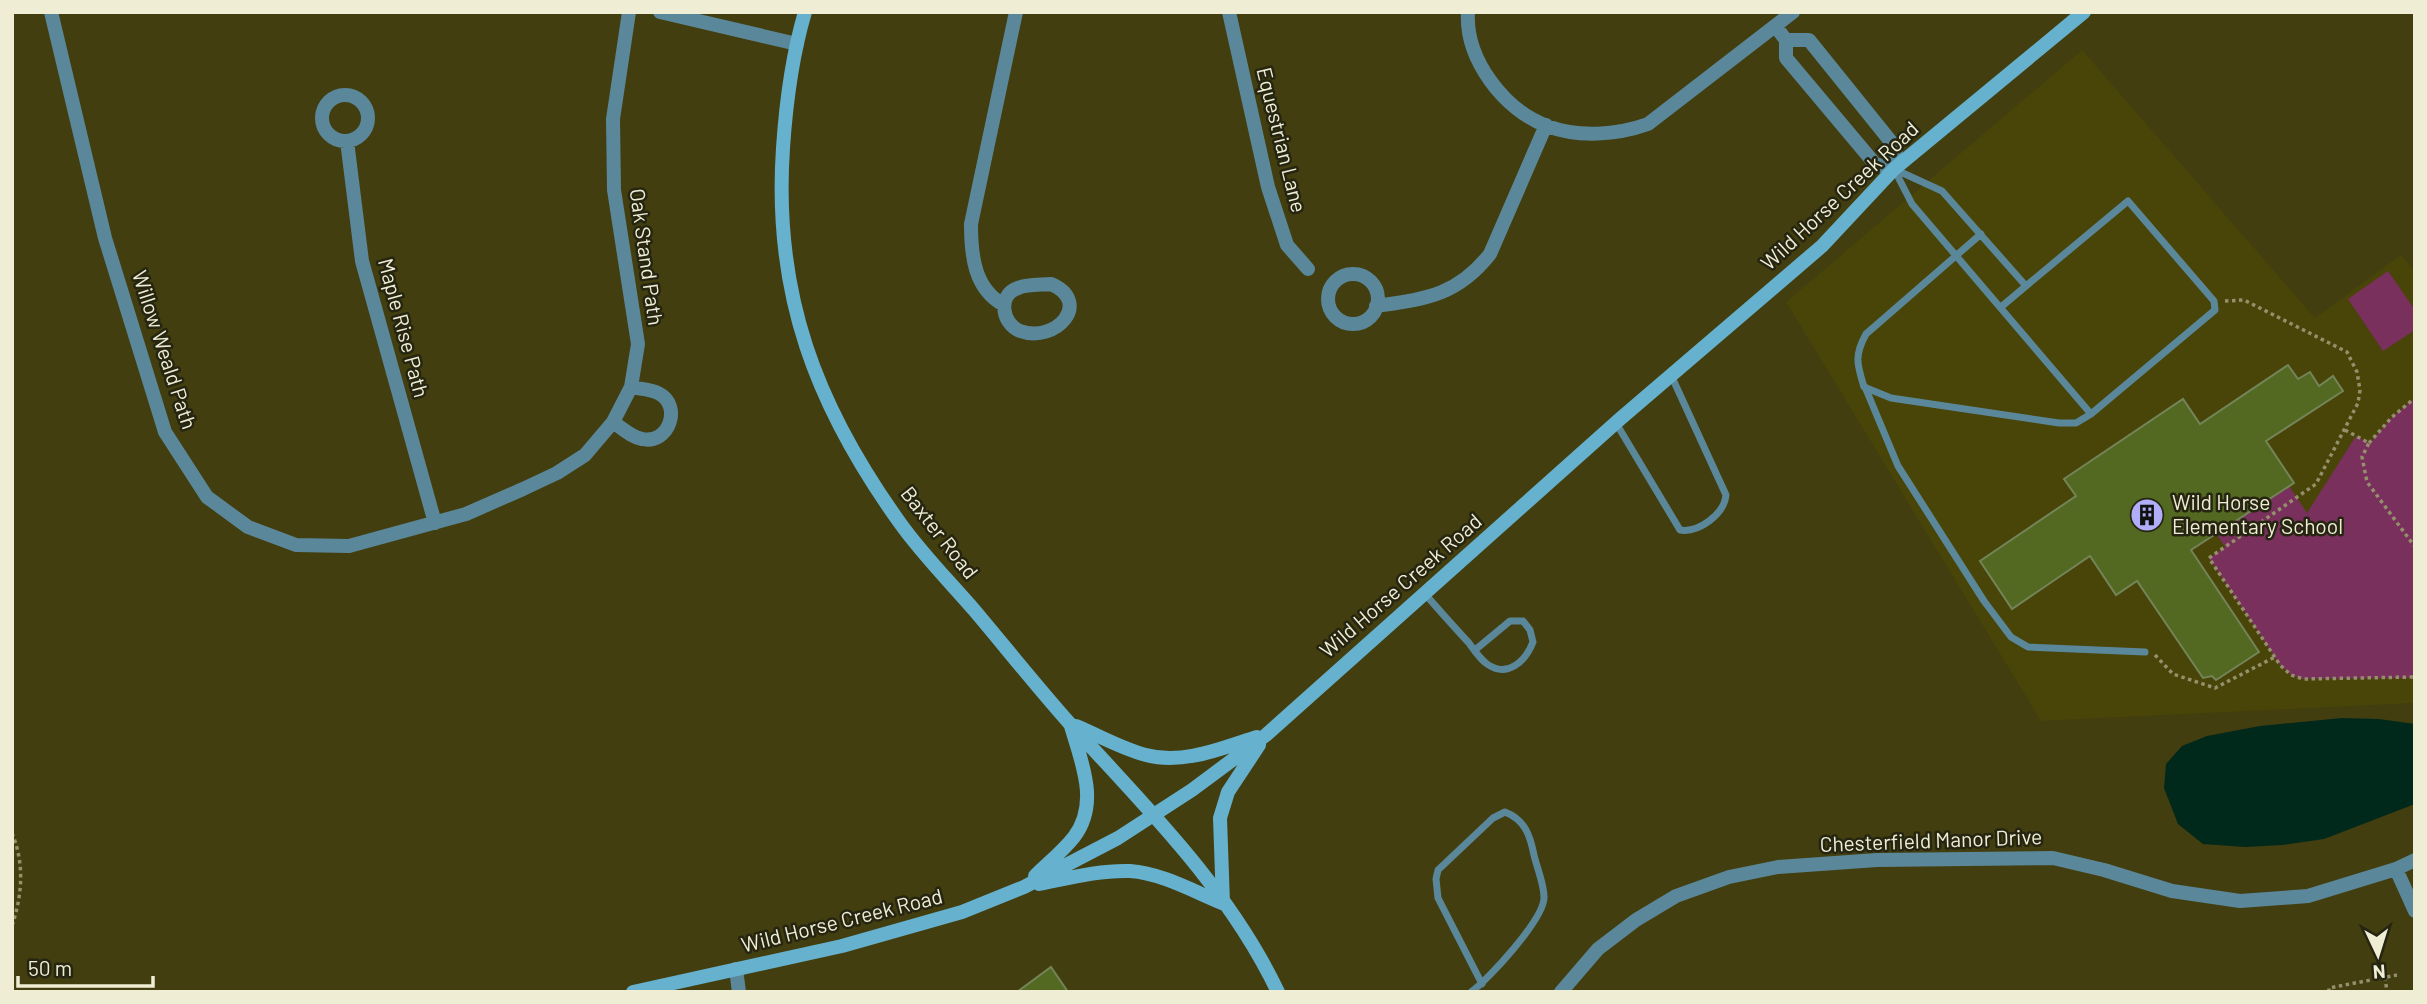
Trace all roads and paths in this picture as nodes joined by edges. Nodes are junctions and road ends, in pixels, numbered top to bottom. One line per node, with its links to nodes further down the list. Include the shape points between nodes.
1 (51, 12): 33 (street, Willow Weald Path, via 105,238 164,432 207,497 248,527 296,545 349,546)
2 (629, 12): 25 (street, Oak Stand Path, via 613,119 614,190 638,344)
3 (660, 12): 12 (street)
4 (805, 12): 12 (main road, Baxter Road)
5 (1016, 12): 21 (street, via 971,225 978,276 990,298)
6 (1229, 12): 19 (street, Equestrian Lane, via 1287,245)
7 (1468, 12): 13 (street, via 1478,63 1503,96)
8 (1793, 12): 10 (street)
9 (2084, 12): 15 (main road, Wild Horse Creek Road)
10 (1776, 27): 11 (street); 13 (street, via 1648,124 1625,132 1579,133)
11 (1786, 40): 15 (street, via 1786,58 1875,164); 15 (street, via 1809,40 1896,148)
12 (797, 44): 40 (main road, Baxter Road, via 784,135 782,226 789,288 821,388 901,525)
13 (1546, 125): 22 (street, via 1490,254 1478,271 1426,299)
14 (347, 141): 33 (street, Maple Rise Path, via 362,261)
15 (1894, 170): 16 (lane, via 1942,191); 17 (lane, via 1912,204); 24 (main road, Wild Horse Creek Road, via 1822,246)
16 (1981, 234): 17 (lane); 18 (lane)
17 (1956, 256): 23 (lane); 26 (lane, via 1866,334 1858,347 1857,363)
18 (2026, 286): 20 (lane, via 2128,201); 23 (lane)
19 (1330, 287): 22 (street, via 1345,275 1360,275 1376,291); 22 (street, via 1329,306 1345,322 1360,322)
20 (2214, 301): 28 (lane, via 2215,310); 31 (path, via 2244,300 2347,352 2360,390)
21 (1004, 305): 21 (street, via 1011,324 1030,332 1058,328 1069,307 1064,293 1051,284 1019,287)
22 (1376, 306)
23 (2001, 307): 28 (lane)
24 (1671, 375): 30 (main road, Wild Horse Creek Road); 30 (lane, via 1726,495 1724,506 1704,524 1679,530)
25 (631, 387): 29 (street, Oak Stand Path); 29 (street, via 665,398 672,413 667,429 646,440)
26 (1864, 387): 28 (lane, via 1891,398 2059,423 2076,423); 37 (lane, via 1898,466 2011,637 2028,646)
27 (2415, 398): 32 (path)
28 (2091, 414)
29 (613, 422): 33 (street, Oak Stand Path, via 585,455 557,473)
30 (1615, 423): 35 (main road, Wild Horse Creek Road)
31 (2344, 430): 32 (path); 38 (path, via 2316,484 2209,558)
32 (2369, 443): 34 (path, via 2362,457 2367,482)
33 (435, 523)
34 (2415, 547)
35 (1425, 594): 36 (lane); 41 (main road, Wild Horse Creek Road)
36 (1475, 650): 36 (lane, via 1488,665 1511,668 1521,663 1533,642 1523,621 1510,621)
37 (2146, 652): 38 (path, via 2158,655 2173,674 2215,688)
38 (2275, 657): 39 (path, via 2291,675 2304,678)
39 (2415, 677)
40 (1071, 724): 41 (main road, via 1146,755 1170,758 1198,755); 42 (main road, Baxter Road); 46 (main road, via 1089,789 1085,814 1075,836)
41 (1266, 735): 42 (main road, Wild Horse Creek Road); 47 (main road, via 1228,792 1220,818)
42 (1156, 815): 46 (main road, Wild Horse Creek Road); 47 (main road, Baxter Road)
43 (12, 833): 49 (path, via 21,871 20,899)
44 (2415, 860): 45 (street, Chesterfield Manor Drive)
45 (2396, 869): 48 (street); 58 (street, Chesterfield Manor Drive, via 2308,896 2241,901 2172,891 2053,858 1877,860 1778,867 1729,877 1676,896 1598,949)
46 (1024, 887): 47 (main road, via 1132,871); 50 (main road, Wild Horse Creek Road, via 901,931)
47 (1223, 903): 56 (main road, Baxter Road, via 1240,923)
48 (2415, 911)
49 (12, 926)
50 (736, 969): 54 (main road, Wild Horse Creek Road); 55 (street)
51 (2397, 975): 52 (path)
52 (2385, 977): 59 (path, via 2329,988); 60 (path)
53 (1482, 984): 53 (lane, via 1540,915 1545,898 1525,826 1505,812 1438,870 1436,879 1438,898); 57 (lane)
54 (633, 992)
55 (739, 992)
56 (1278, 992)
57 (1471, 992)
58 (1561, 992)
59 (2329, 992)
60 (2387, 992)

